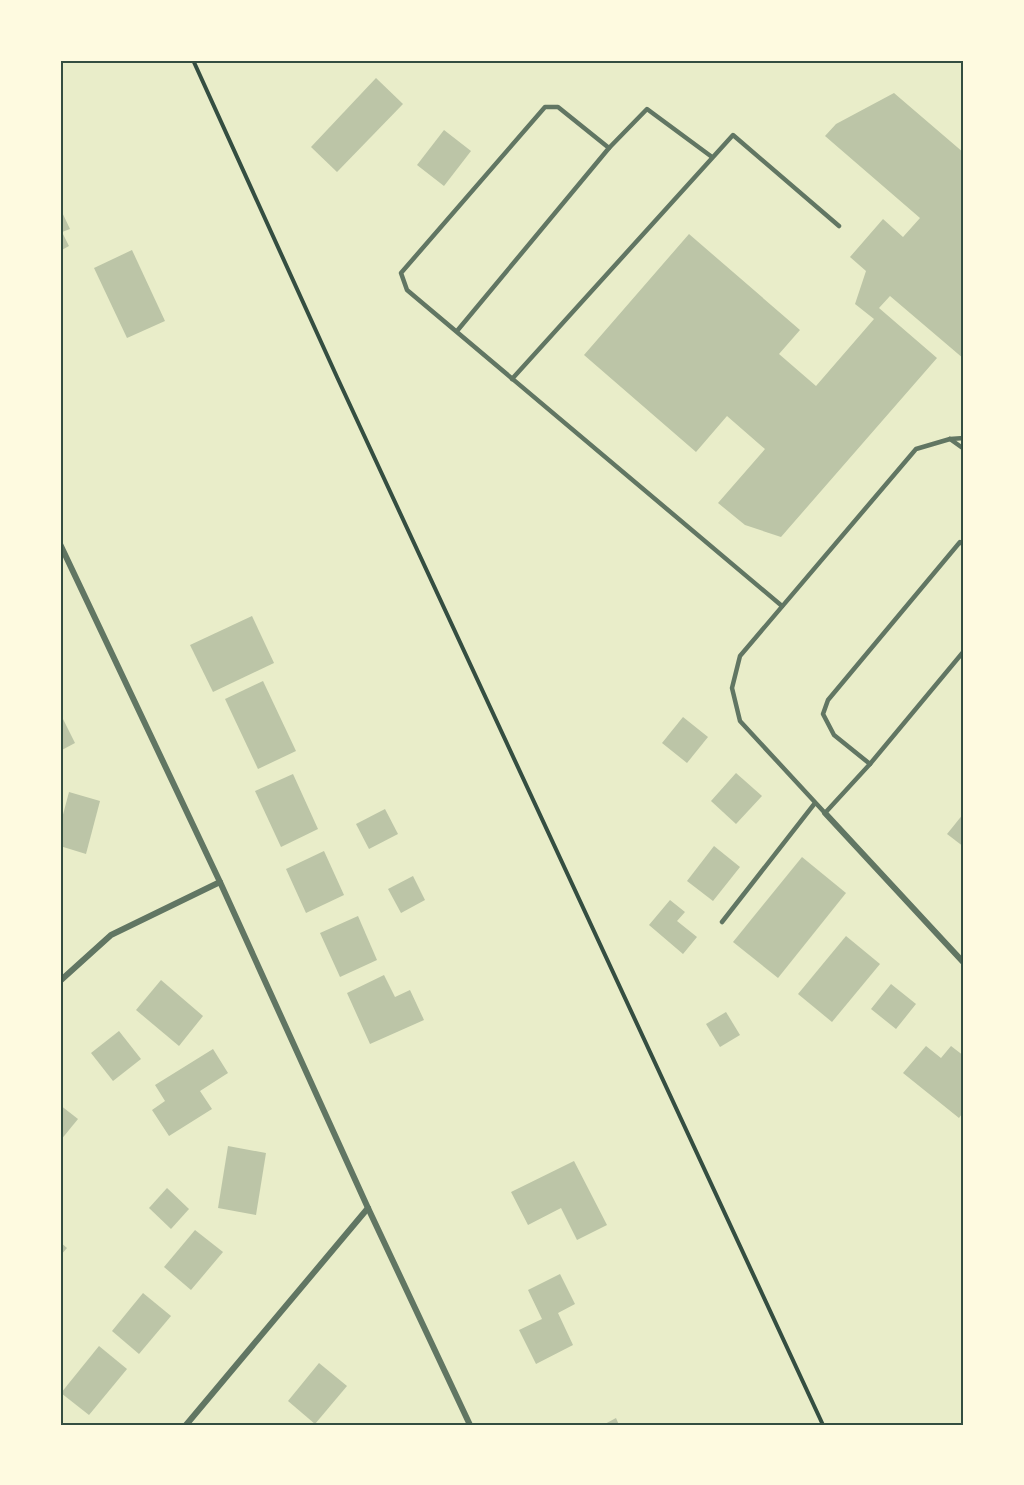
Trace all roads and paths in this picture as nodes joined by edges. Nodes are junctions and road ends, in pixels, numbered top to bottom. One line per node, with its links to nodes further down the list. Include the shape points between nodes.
1 (194, 60): 24 (path, via 347,399)
2 (609, 147): 3 (lane, via 647,108); 5 (lane); 5 (lane, via 558,107 545,107 401,273 407,290)
3 (712, 157): 4 (lane, via 733,135); 6 (lane)
4 (839, 226)
5 (457, 331): 6 (lane)
6 (512, 379): 12 (lane)
7 (964, 438): 8 (lane)
8 (950, 439): 9 (lane); 12 (lane, via 916,448)
9 (964, 449)
10 (60, 544): 17 (street)
11 (964, 545): 14 (lane, via 960,542 828,700 823,714 834,735)
12 (782, 606): 15 (lane, via 740,656 732,688 740,721)
13 (964, 651): 14 (lane)
14 (870, 764): 16 (lane)
15 (815, 803): 16 (lane); 18 (lane)
16 (825, 813): 19 (street)
17 (220, 882): 20 (street, via 111,935); 21 (street)
18 (722, 922)
19 (964, 963)
20 (60, 981)
21 (368, 1208): 22 (street); 23 (street)
22 (186, 1425)
23 (470, 1425)
24 (824, 1425)

